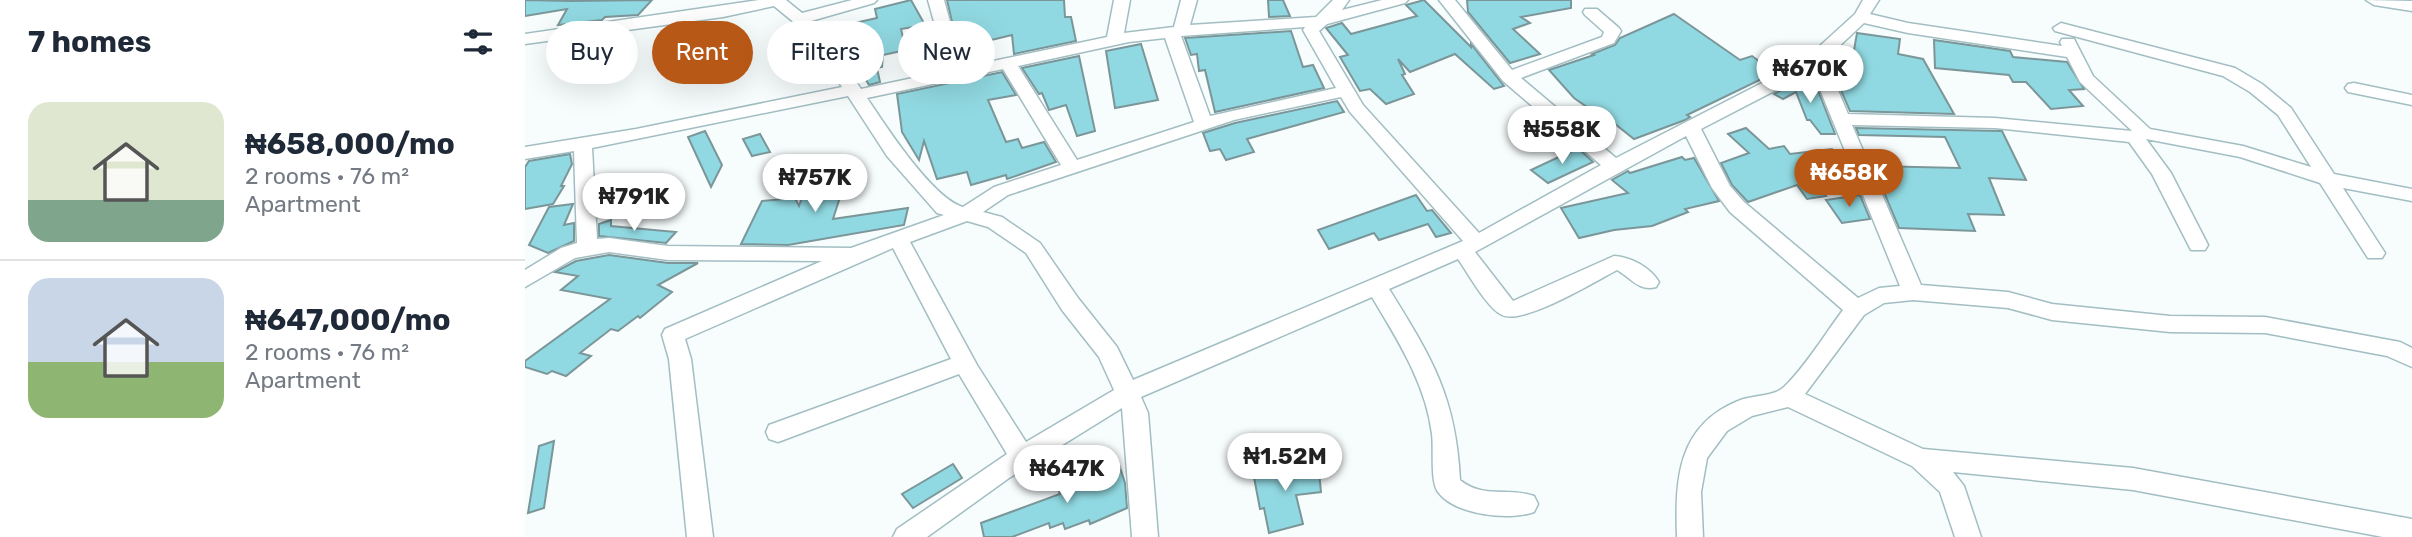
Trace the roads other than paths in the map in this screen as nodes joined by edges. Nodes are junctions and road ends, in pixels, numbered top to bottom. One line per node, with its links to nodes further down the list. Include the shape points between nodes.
1 (777, 0): 14 (street); 18 (street, via 723,12)
2 (869, 0): 10 (street)
3 (936, 0): 15 (street)
4 (1122, 0): 19 (street)
5 (1189, 0): 17 (street)
6 (1341, 0): 16 (street, via 1334,12)
7 (1399, 0): 16 (street)
8 (1447, 0): 23 (street)
9 (2374, 0): 11 (street)
10 (853, 2): 14 (street)
11 (2412, 6)
12 (1866, 8): 20 (street, via 1921,30); 22 (street)
13 (1591, 12): 23 (street, via 1613,31 1608,40)
14 (800, 19): 26 (street, via 813,30)
15 (942, 21)
16 (1317, 22): 17 (street); 25 (street, via 1311,30)
17 (1176, 32): 19 (street); 29 (street)
18 (525, 39)
19 (1115, 40): 21 (street)
20 (2074, 53): 31 (street, via 2086,78); 36 (street, via 2063,23 2243,78 2285,112)
21 (1008, 63): 26 (street); 35 (street)
22 (1807, 67): 28 (street, via 1829,90); 30 (street)
23 (1509, 77): 34 (street)
24 (2354, 88): 27 (street)
25 (1346, 91): 29 (street); 41 (street)
26 (855, 92): 32 (street); 38 (street, via 894,152 944,208)
27 (2412, 100)
28 (1841, 119): 31 (street, via 1995,123); 48 (street)
29 (1204, 124): 35 (street)
30 (1691, 127): 34 (street); 49 (street, via 1722,188 1737,207)
31 (2140, 135): 36 (street, via 2243,152); 40 (street)
32 (583, 144): 33 (street); 42 (street)
33 (525, 153)
34 (1614, 166): 41 (street)
35 (1072, 167): 38 (street, via 1000,191)
36 (2329, 179): 37 (street); 43 (street)
37 (2412, 195)
38 (966, 214): 39 (street); 52 (street, via 995,222 1033,248 1109,353)
39 (898, 239): 44 (street); 51 (street)
40 (2198, 245)
41 (1470, 246): 46 (street, via 1509,309 1522,308 1614,263 1624,264); 47 (street)
42 (587, 247): 44 (street, via 609,245 668,253); 45 (street, via 568,253)
43 (2375, 253)
44 (857, 254): 59 (street, via 673,335 680,359)
45 (525, 280)
46 (1648, 282)
47 (1376, 286): 52 (street); 57 (street, via 1436,399 1443,423 1447,485 1459,496 1484,503)
48 (1913, 292): 49 (street, via 1879,296); 50 (street, via 2008,300 2052,312 2157,322 2265,325 2392,348)
49 (1856, 309): 53 (street)
50 (2412, 358)
51 (965, 363): 54 (street); 55 (street)
52 (1127, 393): 55 (street); 61 (street, via 1136,413)
53 (1790, 397): 56 (street); 62 (street, via 1745,408 1710,434 1695,455 1688,492)
54 (778, 432)
55 (1022, 457): 60 (street)
56 (1921, 458): 58 (street, via 2133,478); 63 (street, via 1951,486)
57 (1525, 504)
58 (2412, 531)
59 (700, 537)
60 (906, 537)
61 (1145, 537)
62 (1689, 537)
63 (1968, 537)

